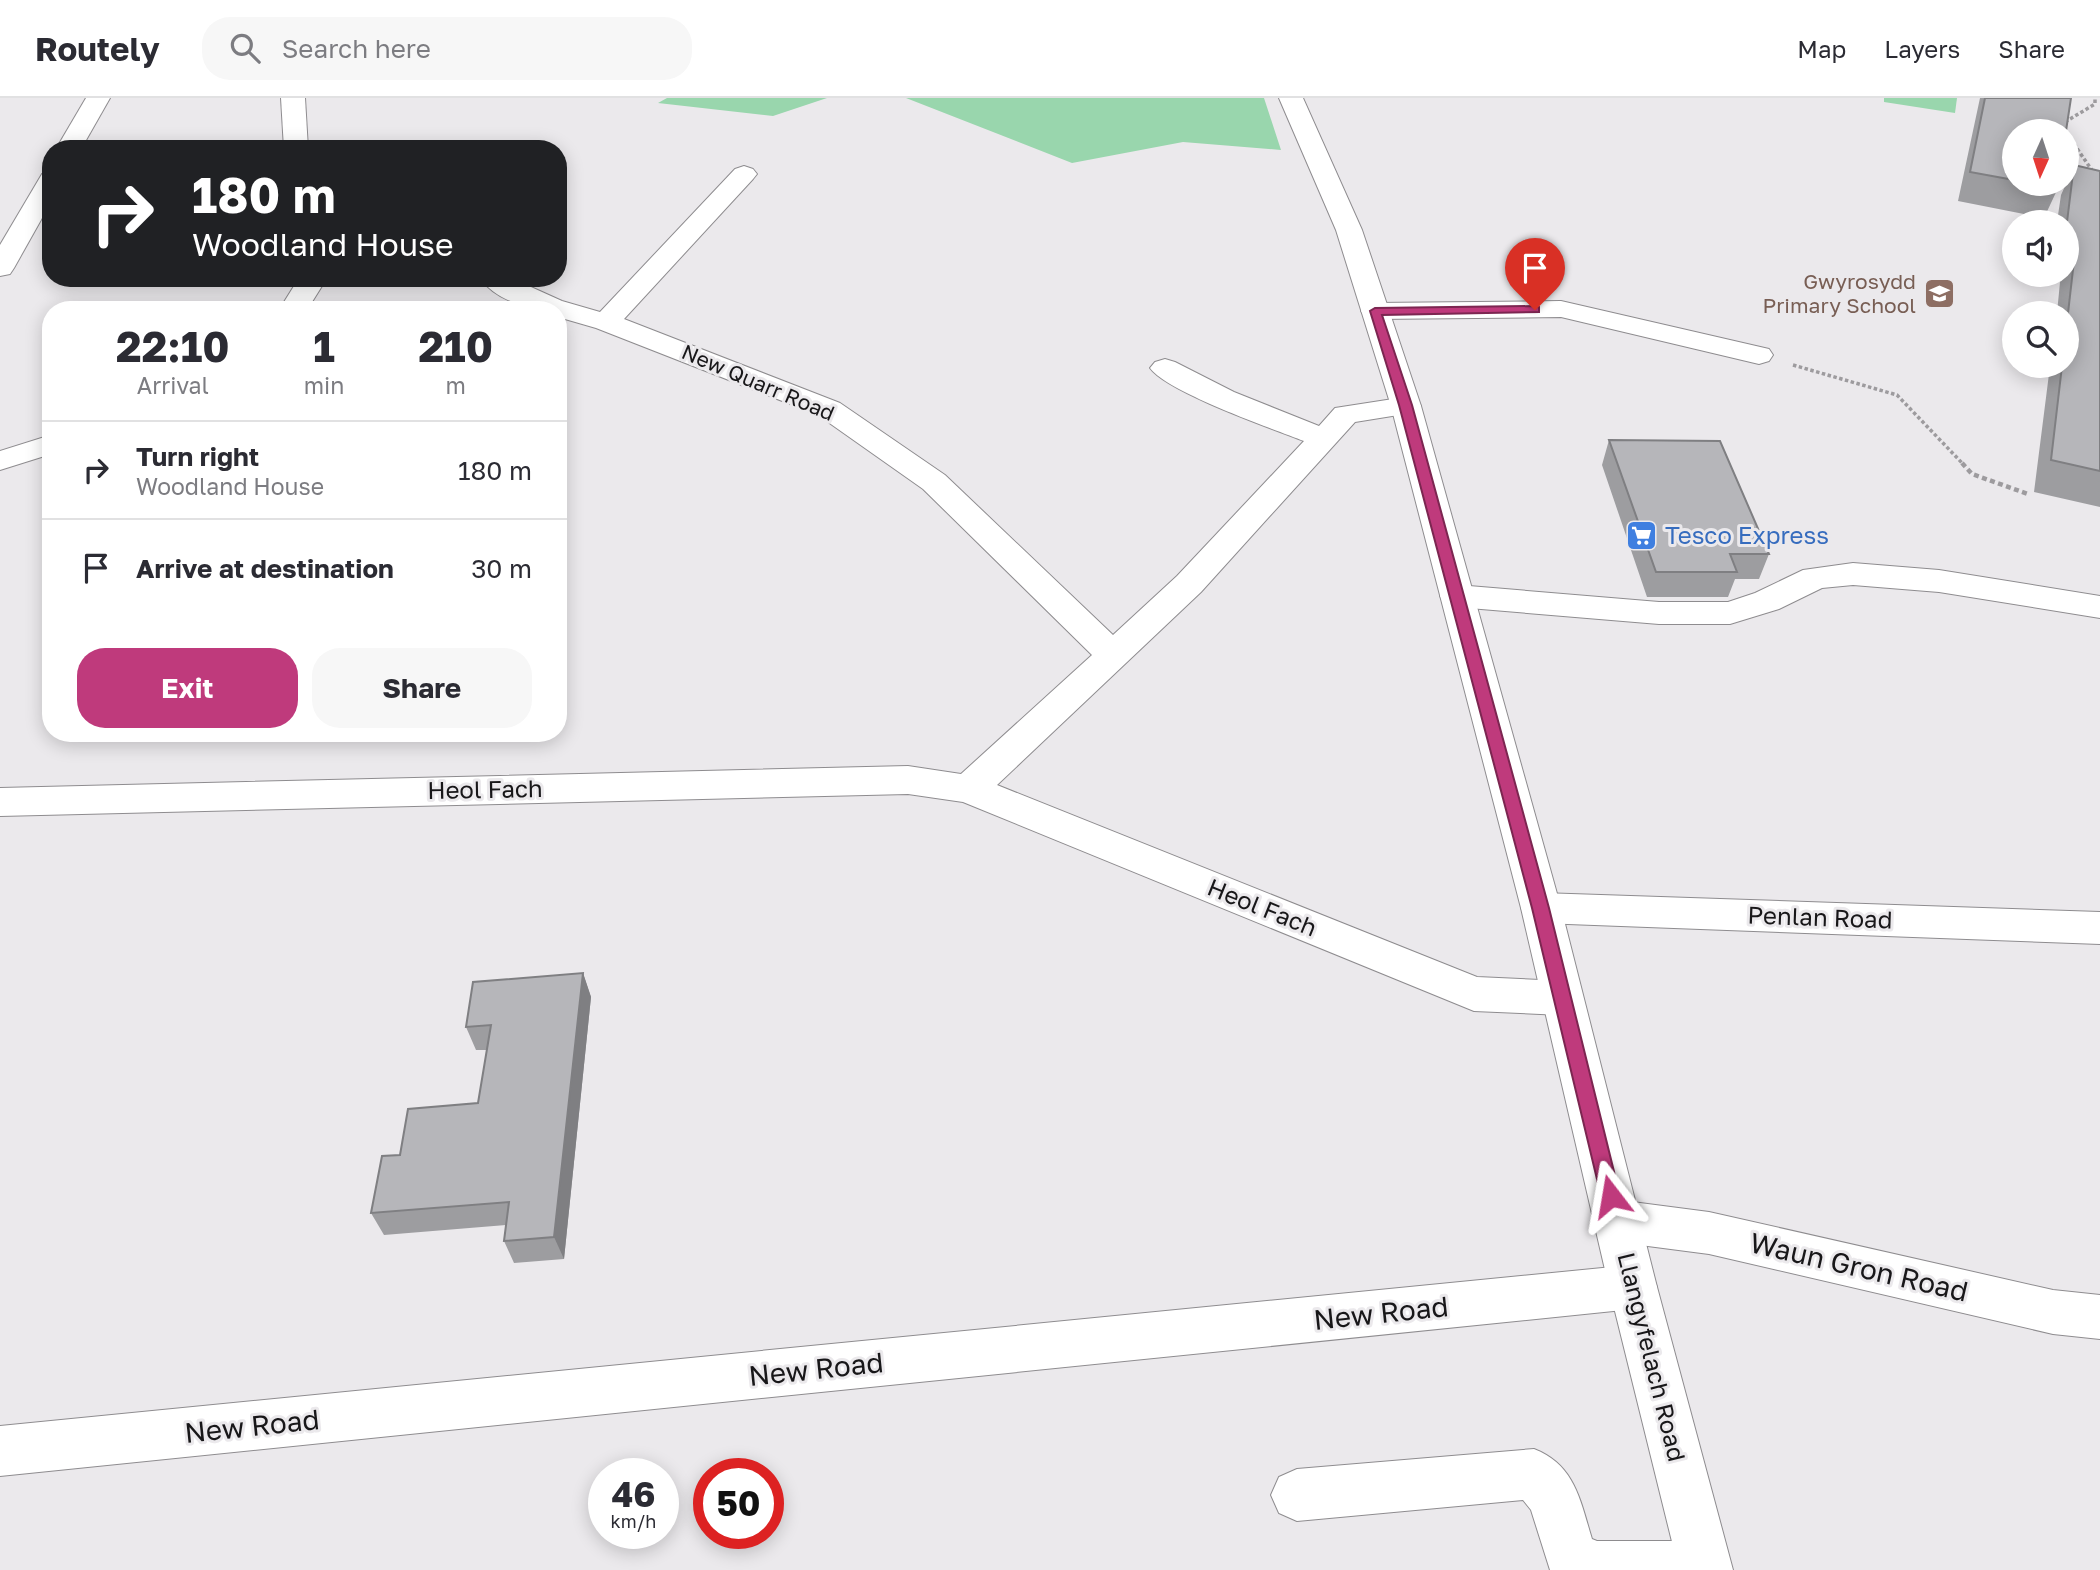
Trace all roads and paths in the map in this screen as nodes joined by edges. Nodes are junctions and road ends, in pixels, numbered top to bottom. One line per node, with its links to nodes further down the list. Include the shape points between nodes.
1 (98, 98): 6 (street)
2 (293, 98): 7 (street)
3 (1291, 98): 16 (street, Llangyfelach Road, via 1349,230)
4 (2095, 98): 5 (path, via 2095,104)
5 (2069, 119)
6 (73, 140)
7 (295, 140)
8 (2079, 151): 10 (path)
9 (744, 174): 17 (street)
10 (2100, 182)
11 (42, 195): 12 (street)
12 (0, 268)
13 (506, 287): 14 (street, New Quarr Road)
14 (538, 301)
15 (567, 311): 17 (street, New Quarr Road)
16 (1375, 311): 18 (street, via 1561,309); 20 (street, Llangyfelach Road)
17 (606, 322): 27 (street, New Quarr Road, via 829,409 901,456 934,482)
18 (1759, 355): 24 (path, via 1897,395 1972,474)
19 (1165, 368): 21 (street, via 1258,413)
20 (1406, 405): 21 (street, via 1346,414); 25 (street, Llangyfelach Road)
21 (1324, 438): 27 (street, via 1189,584)
22 (42, 447): 23 (street)
23 (0, 461)
24 (2028, 494)
25 (1457, 596): 26 (street, via 1659,613 1730,613 1815,578 1853,574 1939,581); 30 (street, Llangyfelach Road)
26 (2100, 607)
27 (1113, 655): 28 (street)
28 (969, 789): 29 (street, Heol Fach, via 908,780); 32 (street, Heol Fach, via 1474,994)
29 (0, 802)
30 (1541, 908): 31 (street, Penlan Road); 32 (street, Llangyfelach Road)
31 (2100, 928)
32 (1562, 998): 33 (street, Llangyfelach Road)
33 (1617, 1221): 34 (street, Llangyfelach Road); 35 (street, Waun Gron Road, via 1709,1233 2053,1312)
34 (1633, 1287): 36 (street, New Road); 38 (street, Llangyfelach Road)
35 (2100, 1317)
36 (0, 1451)
37 (1297, 1495): 38 (street, via 1534,1474 1553,1496 1570,1556 1591,1568)
38 (1706, 1569)

